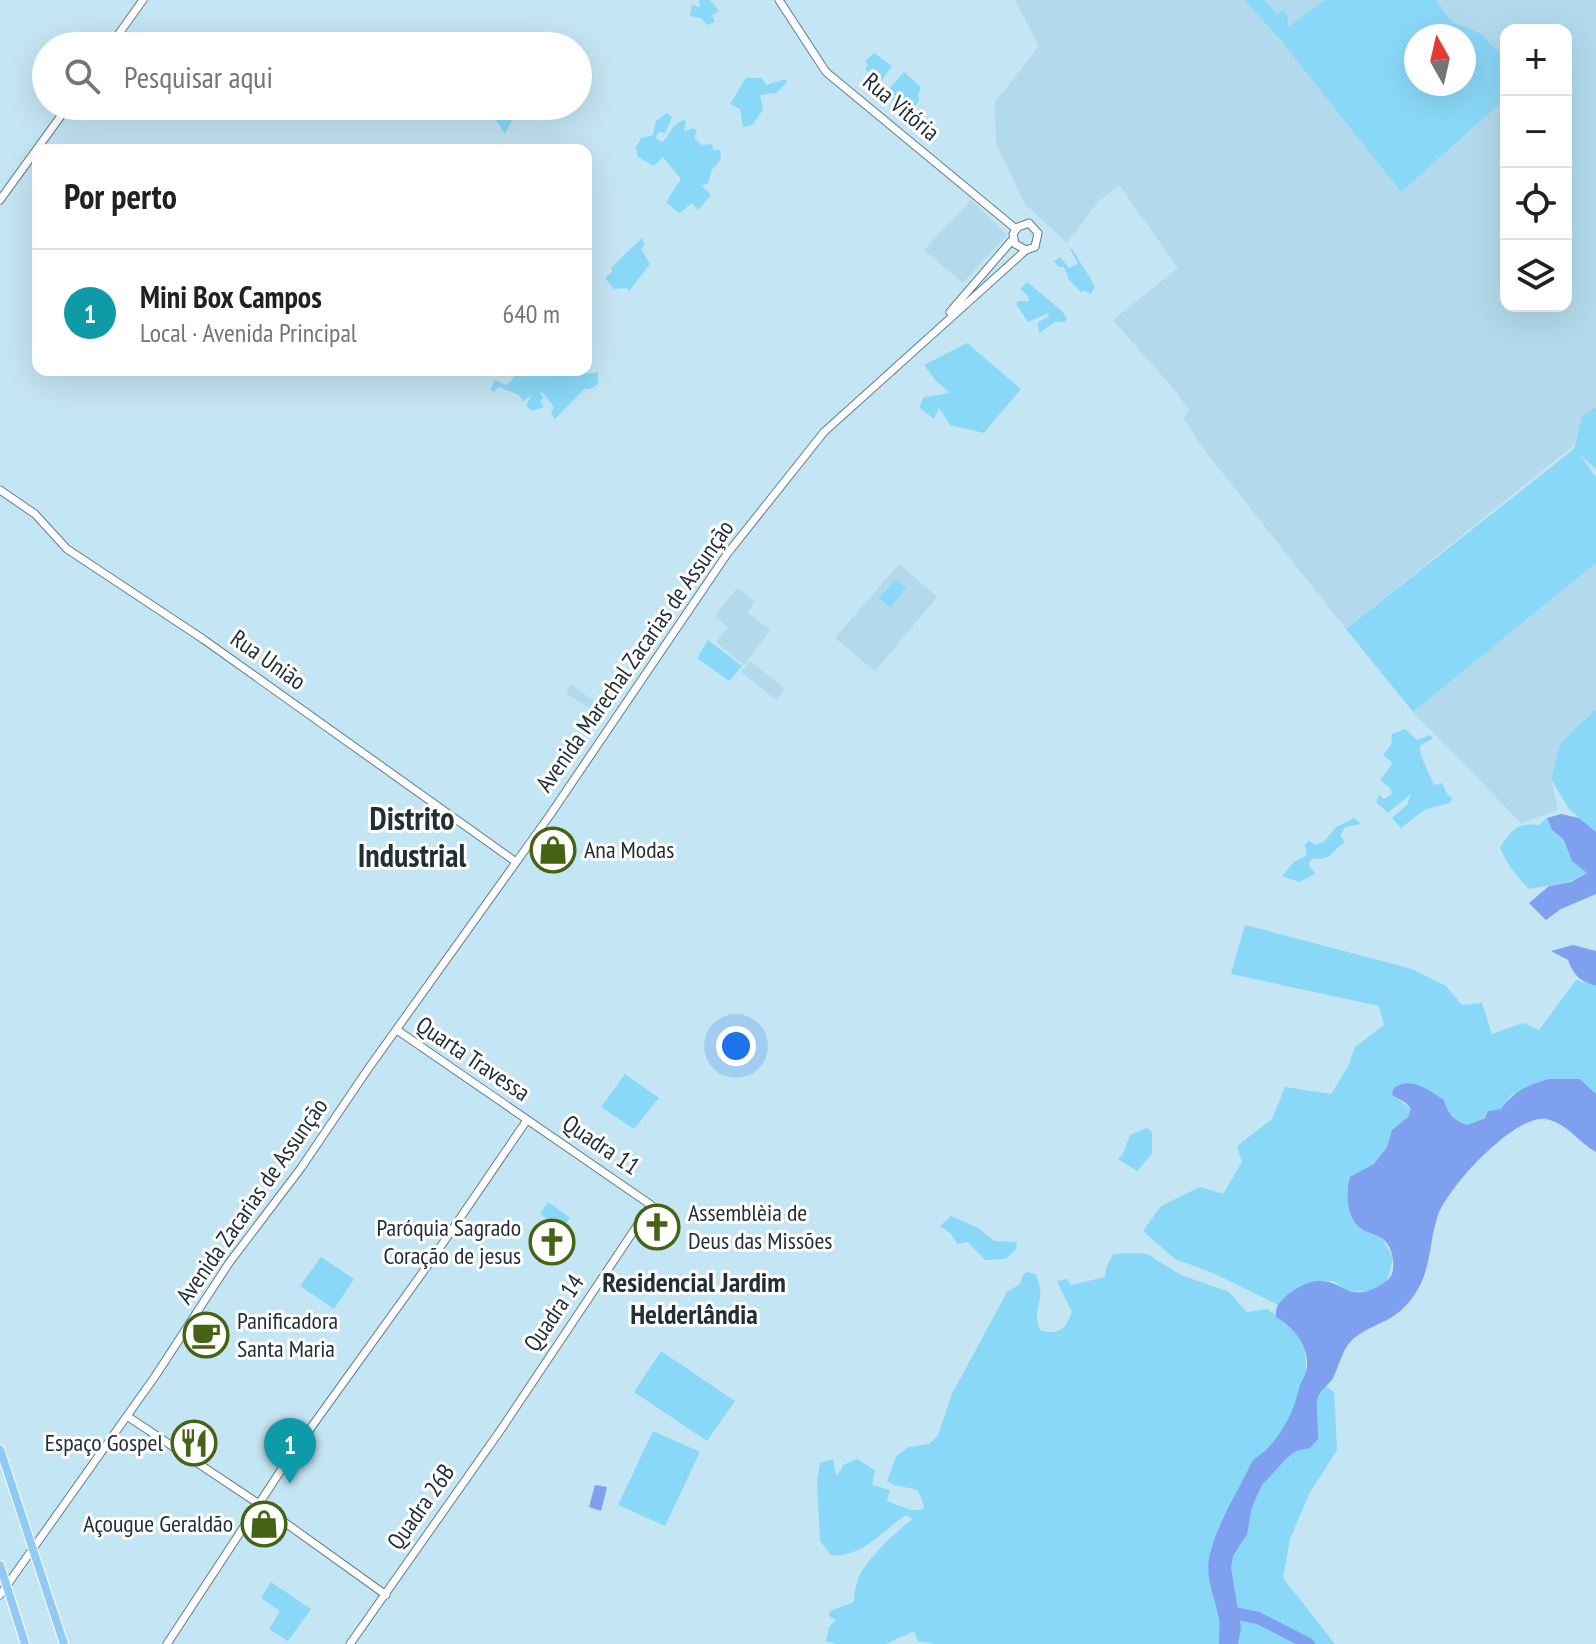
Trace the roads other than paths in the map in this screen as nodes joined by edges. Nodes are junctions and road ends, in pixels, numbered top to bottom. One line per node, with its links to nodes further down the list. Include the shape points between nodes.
1 (143, 0): 3 (street)
2 (779, 0): 8 (street, Rua Vitória, via 826,72)
3 (120, 32)
4 (58, 120): 5 (street)
5 (41, 144)
6 (32, 156): 7 (street)
7 (0, 200)
8 (1016, 229): 9 (street); 10 (street, via 1029,223 1038,233 1035,247)
9 (1013, 239): 10 (street); 11 (street, Avenida Marechal Zacarias de Assunção)
10 (1026, 250): 11 (street, Avenida Marechal Zacarias de Assunção)
11 (935, 329): 13 (street, Avenida Marechal Zacarias de Assunção, via 824,432 743,532)
12 (0, 490): 13 (street, Rua União, via 35,514 67,549)
13 (516, 862): 14 (street, Avenida Marechal Zacarias de Assunção)
14 (397, 1030): 15 (street, Quarta Travessa); 17 (street, Avenida Zacarias de Assunção, via 229,1263)
15 (527, 1120): 16 (street, Quadra 11); 20 (street)
16 (651, 1205): 18 (street, Quadra 14)
17 (127, 1416): 20 (street); 21 (street, Avenida Zacarias de Assunção)
18 (491, 1443): 25 (street, Quadra 26B)
19 (0, 1449): 21 (main road)
20 (259, 1504): 25 (street); 28 (street)
21 (34, 1548): 23 (street); 27 (main road)
22 (0, 1565): 23 (main road)
23 (7, 1587): 24 (street); 26 (main road)
24 (0, 1595)
25 (386, 1595): 29 (street, Quadra 26B)
26 (25, 1644)
27 (64, 1644)
28 (167, 1644)
29 (350, 1644)

